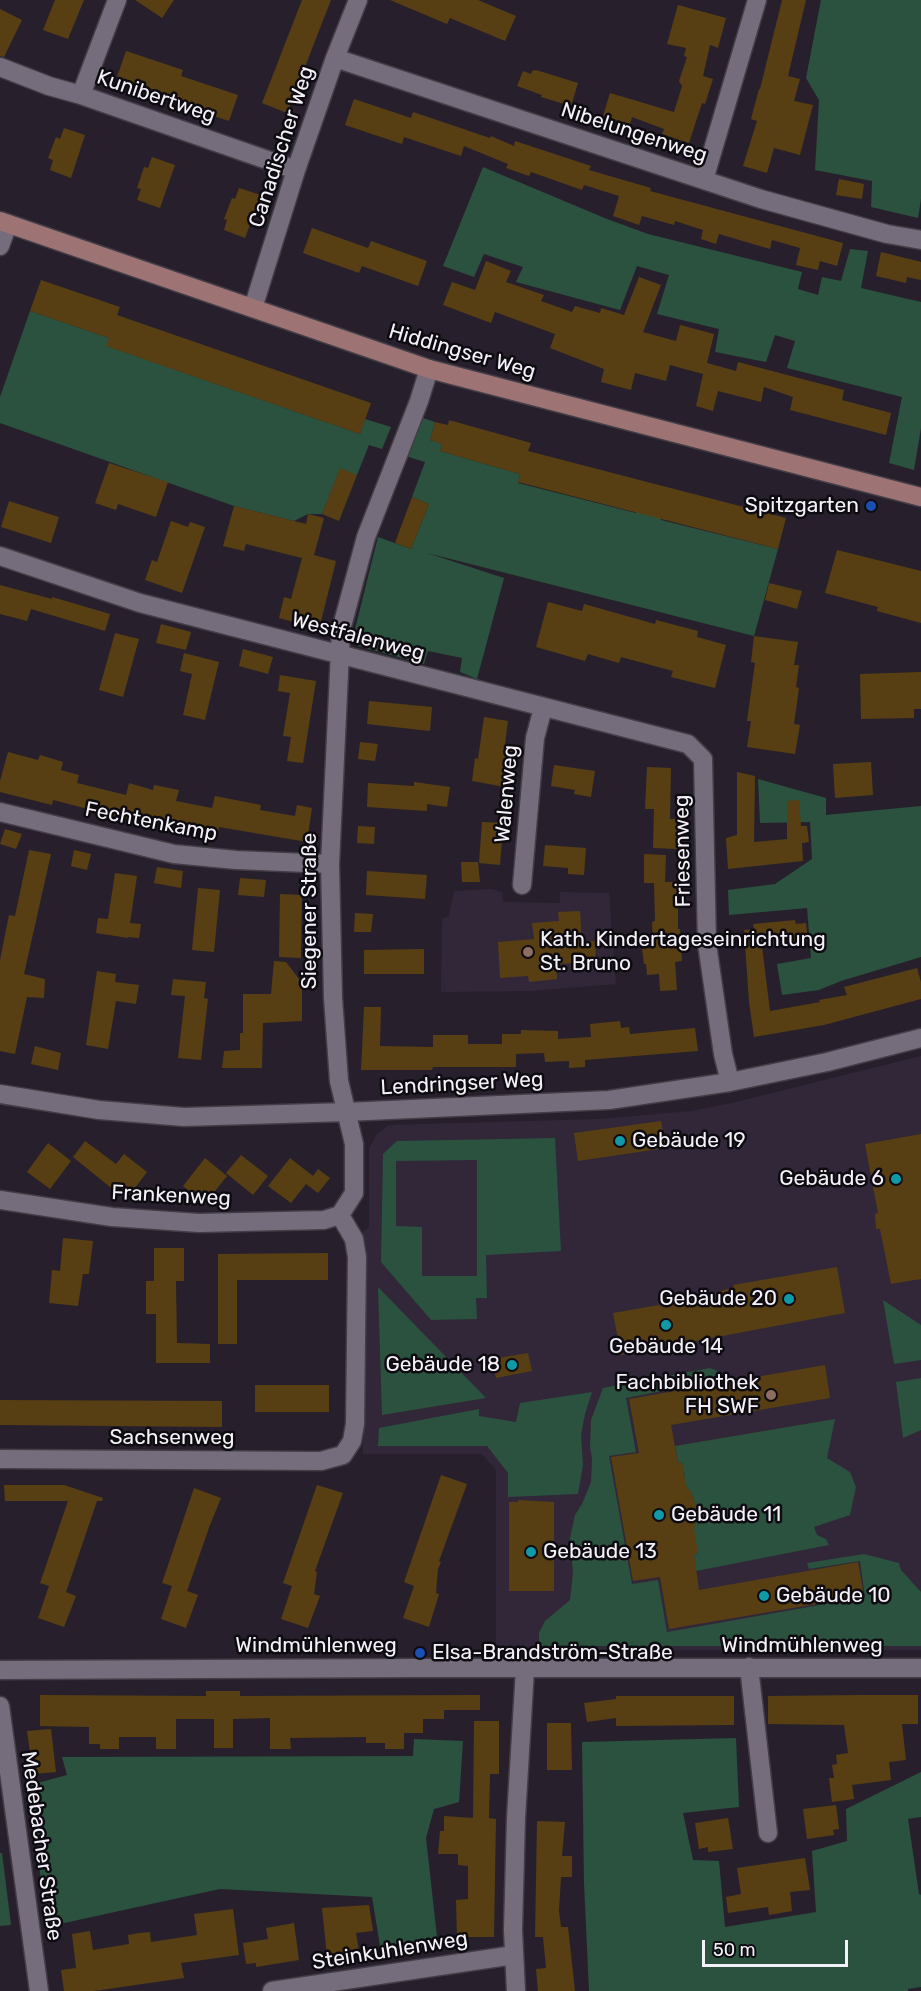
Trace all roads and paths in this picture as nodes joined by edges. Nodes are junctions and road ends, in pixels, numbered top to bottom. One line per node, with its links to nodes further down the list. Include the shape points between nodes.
1 (117, 0): 6 (street)
2 (358, 0): 4 (street, Canadischer Weg)
3 (757, 0): 8 (street)
4 (335, 58): 7 (street, Canadischer Weg); 8 (street, Nibelungenweg)
5 (0, 67): 6 (street, Kunibertweg)
6 (81, 95): 7 (street, Kunibertweg)
7 (296, 170): 12 (street, Canadischer Weg)
8 (704, 180): 10 (street, Nibelungenweg, via 815,215)
9 (4, 222): 11 (street); 12 (main road, Hiddingser Weg)
10 (921, 240)
11 (0, 246)
12 (253, 309): 13 (main road, Hiddingser Weg)
13 (429, 369): 14 (main road, Hiddingser Weg); 16 (street, Siegener Straße, via 366,537 341,630)
14 (921, 497)
15 (0, 556): 16 (street, Westfalenweg, via 141,603)
16 (340, 655): 17 (street, Westfalenweg); 20 (street, Siegener Straße)
17 (543, 708): 18 (street, Westfalenweg, via 688,744); 21 (street, Walenweg, via 535,738)
18 (703, 759): 23 (street, Friesenweg, via 707,944)
19 (0, 812): 20 (street, Fechtenkamp, via 174,854)
20 (330, 864): 25 (street, Siegener Straße, via 333,998 339,1080)
21 (522, 885)
22 (921, 1038): 23 (street, Lendringser Weg)
23 (730, 1083): 25 (street, Lendringser Weg, via 609,1100)
24 (0, 1094): 25 (street, Lendringser Weg, via 99,1110 184,1117)
25 (346, 1112): 27 (street, Siegener Straße, via 354,1144 354,1193)
26 (0, 1200): 27 (street, Frankenweg, via 112,1217 199,1223 324,1220)
27 (340, 1215): 28 (street, Sachsenweg, via 354,1239 357,1257 355,1424 352,1441 343,1455 321,1461)
28 (0, 1459)
29 (749, 1667): 30 (street, Windmühlenweg); 31 (street, Windmühlenweg); 34 (street)
30 (525, 1668): 32 (street, Windmühlenweg); 35 (street, via 516,1818)
31 (921, 1668)
32 (0, 1670)
33 (0, 1707): 36 (street, Medebacher Straße)
34 (768, 1833)
35 (514, 1956): 37 (street, Steinkuhlenweg); 38 (street)
36 (39, 1991)
37 (272, 1991)
38 (516, 1991)

